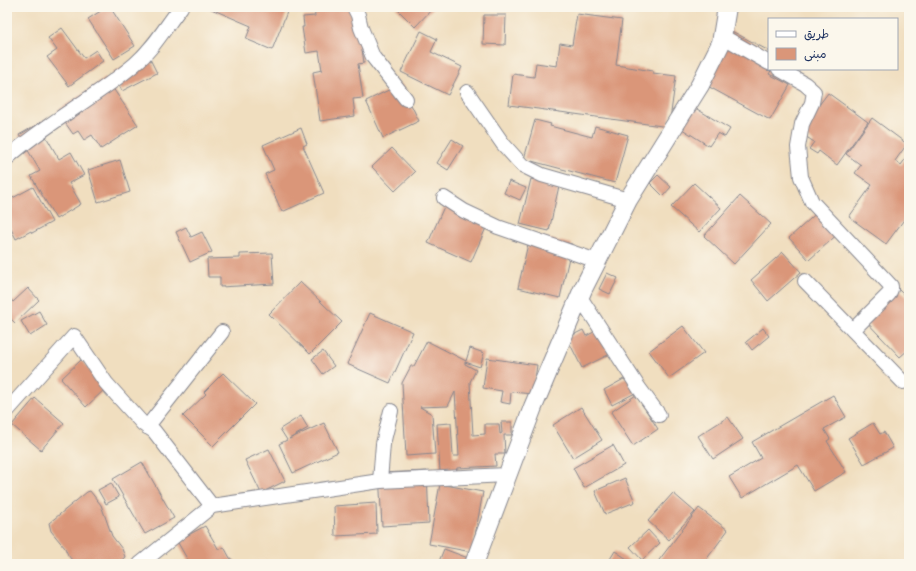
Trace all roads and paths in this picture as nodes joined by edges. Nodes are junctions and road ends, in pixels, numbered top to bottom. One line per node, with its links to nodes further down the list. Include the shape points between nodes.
1 (181, 7): 9 (street, via 136,64 21,145)
2 (354, 7): 8 (street, via 373,57)
3 (727, 7): 4 (street)
4 (722, 36): 5 (street); 11 (street, via 700,85)
5 (768, 62)
6 (781, 70): 15 (street, via 814,92 802,124 798,147 801,177 812,202 891,286 889,294)
7 (467, 92): 11 (street, via 503,144 522,165 542,175)
8 (406, 99)
9 (7, 158)
10 (444, 198): 12 (street, via 498,227)
11 (628, 200): 12 (street)
12 (597, 261): 14 (street)
13 (805, 282): 15 (street)
14 (580, 297): 20 (street); 22 (street, via 532,407)
15 (853, 330): 17 (street)
16 (222, 332): 21 (street)
17 (902, 382)
18 (7, 411): 21 (street, via 74,336 106,383)
19 (391, 411): 23 (street, via 383,444)
20 (659, 415)
21 (148, 427): 24 (street, via 154,431)
22 (507, 475): 23 (street); 26 (street)
23 (380, 481): 24 (street)
24 (212, 506): 25 (street)
25 (140, 564)
26 (474, 564)

